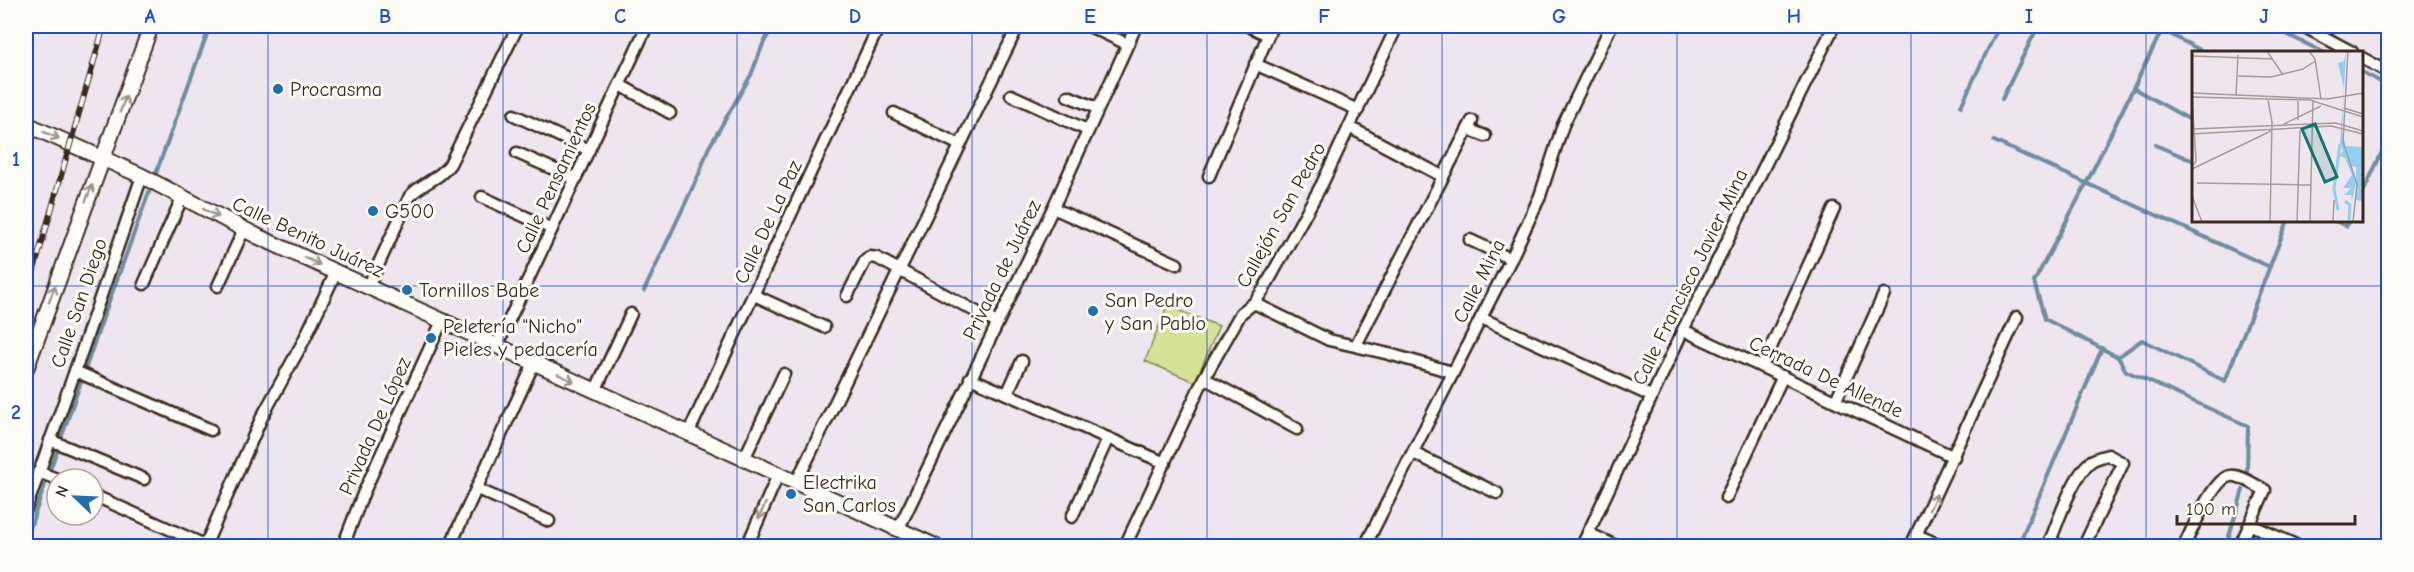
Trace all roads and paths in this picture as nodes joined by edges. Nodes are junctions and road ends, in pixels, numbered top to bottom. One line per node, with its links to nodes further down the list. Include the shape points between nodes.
1 (151, 26): 34 (main road, one-way to 1)
2 (518, 26): 52 (street, via 450,164 410,196)
3 (647, 26): 19 (street, Calle Pensamientos)
4 (879, 26): 54 (street, Calle De La Paz)
5 (1018, 26): 31 (street)
6 (1089, 26): 14 (street)
7 (1136, 26): 14 (street, Privada de Juárez)
8 (1248, 26): 13 (street)
9 (1397, 26): 23 (street, Callejón San Pedro)
10 (1611, 26): 46 (street, Calle Mina, via 1563,125 1540,196)
11 (1834, 26): 63 (street, Calle Francisco Javier Mina)
12 (2303, 26): 15 (street)
13 (1270, 30): 17 (street)
14 (1127, 44): 22 (street, Privada de Juárez)
15 (2350, 51)
16 (2363, 59): 18 (street)
17 (1255, 64): 23 (street); 35 (street)
18 (2388, 72)
19 (620, 85): 24 (street); 32 (street, Calle Pensamientos)
20 (1011, 95): 29 (street)
21 (1068, 96): 22 (street)
22 (1097, 108): 29 (street, Privada de Juárez)
23 (1358, 110): 28 (street, Callejón San Pedro)
24 (670, 113)
25 (894, 113): 31 (street)
26 (514, 116): 32 (street)
27 (26, 124): 34 (main road, Calle Benito Juárez, one-way to 34)
28 (1349, 127): 36 (street); 56 (street, Callejón San Pedro, via 1322,184)
29 (1087, 130): 41 (street, Privada de Juárez)
30 (1485, 136): 36 (street, via 1470,125)
31 (960, 145): 48 (street)
32 (590, 150): 37 (street, Calle Pensamientos)
33 (518, 153): 37 (street)
34 (103, 159): 38 (main road, Calle Benito Juárez); 69 (main road, one-way to 34)
35 (1209, 176)
36 (1442, 176): 64 (street)
37 (576, 179): 44 (street, Calle Pensamientos)
38 (148, 180): 40 (main road, Calle Benito Juárez); 71 (street, Calle San Diego)
39 (482, 197): 44 (street)
40 (182, 198): 43 (main road, Calle Benito Juárez, one-way to 43); 50 (street)
41 (1053, 208): 47 (street); 61 (street, Privada de Juárez)
42 (1834, 209): 68 (street)
43 (244, 229): 49 (main road, Calle Benito Juárez, one-way to 49); 51 (street)
44 (552, 229): 65 (street, Calle Pensamientos)
45 (1470, 240): 46 (street)
46 (1511, 259): 59 (street, Calle Mina)
47 (1177, 264)
48 (900, 269): 55 (street, via 870,257); 61 (street); 93 (street)
49 (336, 272): 52 (main road, Calle Benito Juárez); 106 (street, via 255,430)
50 (144, 284)
51 (218, 286)
52 (368, 287): 60 (main road, Calle Benito Juárez)
53 (1884, 294): 79 (street)
54 (754, 295): 62 (street); 82 (street, Calle De La Paz)
55 (847, 296)
56 (1254, 303): 64 (street, via 1329,340); 75 (street, Callejón San Pedro, via 1241,313)
57 (632, 314): 76 (street)
58 (2018, 317): 86 (street)
59 (1480, 318): 70 (street, Calle Mina); 78 (street)
60 (442, 321): 65 (main road, Calle Benito Juárez); 107 (street, Privada De López)
61 (997, 323): 74 (street, Privada de Juárez)
62 (824, 327)
63 (1683, 330): 68 (street, Cerrada De Allende); 78 (street, Calle Francisco Javier Mina)
64 (1356, 345): 70 (street)
65 (497, 346): 67 (main road, Calle Benito Juárez)
66 (1022, 361): 77 (street)
67 (534, 363): 76 (main road, Calle Benito Juárez, one-way to 76); 94 (street)
68 (1762, 367): 73 (street, Cerrada De Allende)
69 (26, 369)
70 (1452, 372): 85 (street, Calle Mina)
71 (79, 373): 81 (street); 84 (street, Calle San Diego)
72 (784, 374): 87 (street)
73 (1783, 376): 79 (street, Cerrada De Allende); 96 (street)
74 (970, 378): 77 (street); 102 (street, Privada de Juárez)
75 (1204, 378): 80 (street); 88 (street, Callejón San Pedro)
76 (595, 391): 82 (main road, Calle Benito Juárez)
77 (1007, 394): 83 (street)
78 (1651, 396): 103 (street, Calle Francisco Javier Mina)
79 (1836, 400): 86 (street, Cerrada De Allende)
80 (1297, 429)
81 (211, 430)
82 (688, 434): 87 (main road, Calle Benito Juárez)
83 (1108, 438): 88 (street); 99 (street)
84 (56, 442): 89 (street, Calle San Diego); 91 (street)
85 (1413, 453): 95 (street); 112 (street, Calle Mina)
86 (1954, 457): 104 (street, one-way to 86)
87 (744, 459): 90 (main road, Calle Benito Juárez)
88 (1165, 464): 111 (street, Callejón San Pedro)
89 (50, 467)
90 (778, 475): 93 (main road, Calle Benito Juárez); 109 (street, one-way to 109)
91 (144, 479)
92 (45, 480): 98 (street, Calle San Diego)
93 (796, 483): 102 (main road, Calle Benito Juárez)
94 (477, 489): 100 (street); 108 (street)
95 (1497, 493)
96 (1726, 498)
97 (105, 500): 106 (street)
98 (26, 509)
99 (1072, 517)
100 (549, 521)
101 (2251, 525): 119 (street, via 2265,490 2230,476 2213,492); 120 (street); 121 (street)
102 (898, 530): 110 (main road, Calle Benito Juárez)
103 (1588, 532): 113 (street, Calle Francisco Javier Mina); 114 (street)
104 (1917, 535): 115 (street); 116 (street)
105 (2049, 544): 117 (street); 118 (street, via 2075,482 2088,464 2108,455 2123,463)
106 (205, 546)
107 (343, 546)
108 (450, 546)
109 (747, 546)
110 (935, 546)
111 (1125, 546)
112 (1365, 546)
113 (1582, 546)
114 (1616, 546)
115 (1911, 546)
116 (1942, 546)
117 (2062, 546)
118 (2084, 546)
119 (2184, 546)
120 (2240, 546)
121 (2298, 546)

